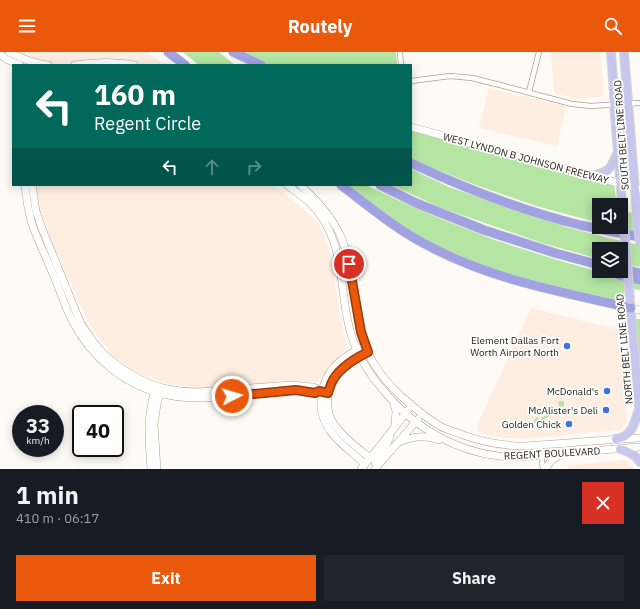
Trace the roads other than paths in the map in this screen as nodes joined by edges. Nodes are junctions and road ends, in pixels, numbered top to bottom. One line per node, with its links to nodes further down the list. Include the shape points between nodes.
1 (10, 52): 11 (street)
2 (168, 52): 14 (highway)
3 (230, 52): 15 (highway)
4 (233, 52): 16 (highway)
5 (400, 52): 17 (street)
6 (539, 52): 19 (street)
7 (611, 52): 22 (main road, SOUTH BELT LINE ROAD)
8 (624, 52): 21 (main road, SOUTH BELT LINE ROAD)
9 (0, 54): 10 (street)
10 (18, 64)
11 (39, 64)
12 (82, 64): 13 (street)
13 (128, 64)
14 (184, 64)
15 (247, 64)
16 (259, 64)
17 (401, 64)
18 (412, 81): 19 (street, via 450,76 472,78)
19 (529, 92): 22 (street, via 572,104)
20 (640, 103): 21 (street)
21 (628, 104): 22 (street); 26 (main road, SOUTH BELT LINE ROAD)
22 (614, 105): 24 (main road, SOUTH BELT LINE ROAD)
23 (412, 127): 27 (street, WEST LYNDON B JOHNSON FREEWAY)
24 (617, 153): 27 (main road, via 608,170); 29 (main road, SOUTH BELT LINE ROAD)
25 (412, 163): 37 (highway, via 520,207)
26 (633, 172): 28 (main road); 36 (main road, SOUTH BELT LINE ROAD)
27 (591, 176): 29 (street, WEST LYNDON B JOHNSON FREEWAY)
28 (640, 180)
29 (620, 184): 36 (street, WEST LYNDON B JOHNSON FREEWAY); 45 (main road, NORTH BELT LINE ROAD, bridge)
30 (25, 186): 44 (street, via 31,222)
31 (32, 186): 44 (street, via 40,226)
32 (289, 186): 47 (street, REGENT BOULEVARD, via 317,211 334,240 338,251 351,337)
33 (301, 186): 46 (street, REGENT BOULEVARD, via 328,214 341,238)
34 (342, 186): 45 (highway, via 396,226 454,259 499,276 585,298)
35 (382, 186): 39 (highway, via 416,203 484,230)
36 (637, 189): 38 (main road, SOUTH BELT LINE ROAD, bridge)
37 (640, 237)
38 (640, 244)
39 (592, 263)
40 (628, 270): 41 (highway)
41 (640, 273)
42 (628, 277): 43 (highway)
43 (640, 280)
44 (64, 289): 48 (street, via 81,324 100,349 116,365)
45 (634, 306): 52 (main road, NORTH BELT LINE ROAD)
46 (366, 349): 47 (street); 51 (street, REGENT BOULEVARD, via 388,384)
47 (358, 353): 49 (street, via 339,371); 50 (street, REGENT BOULEVARD, via 373,378)
48 (158, 389): 49 (street, via 169,395 187,394 204,398 231,392); 70 (street, via 151,405 148,424); 71 (street, via 154,425)
49 (323, 392): 68 (street, via 330,418 340,437)
50 (393, 402): 53 (street, REGENT BOULEVARD); 57 (street, via 396,411)
51 (413, 406): 53 (street); 54 (street, REGENT BOULEVARD)
52 (639, 407): 55 (main road, NORTH BELT LINE ROAD); 59 (main road, via 631,431)
53 (405, 414): 56 (street, REGENT BOULEVARD); 57 (street)
54 (423, 414): 56 (street); 62 (street, REGENT BOULEVARD, via 442,427 485,441 506,445)
55 (640, 418)
56 (416, 422): 60 (street); 61 (street, REGENT BOULEVARD)
57 (394, 429): 68 (street); 69 (street, via 385,450 375,462)
58 (640, 438): 59 (street, REGENT BOULEVARD)
59 (616, 439): 62 (street, REGENT BOULEVARD)
60 (399, 442): 61 (street, via 421,436); 69 (street)
61 (450, 443): 66 (street, REGENT BOULEVARD, via 497,456)
62 (540, 445): 66 (street)
63 (640, 447): 64 (street, REGENT BOULEVARD)
64 (620, 449): 65 (street, REGENT BOULEVARD); 67 (main road, via 631,453)
65 (561, 454): 66 (street, REGENT BOULEVARD); 72 (street)
66 (541, 456): 72 (street)
67 (640, 462)
68 (366, 464)
69 (376, 468)
70 (151, 469)
71 (157, 469)
72 (544, 469)

